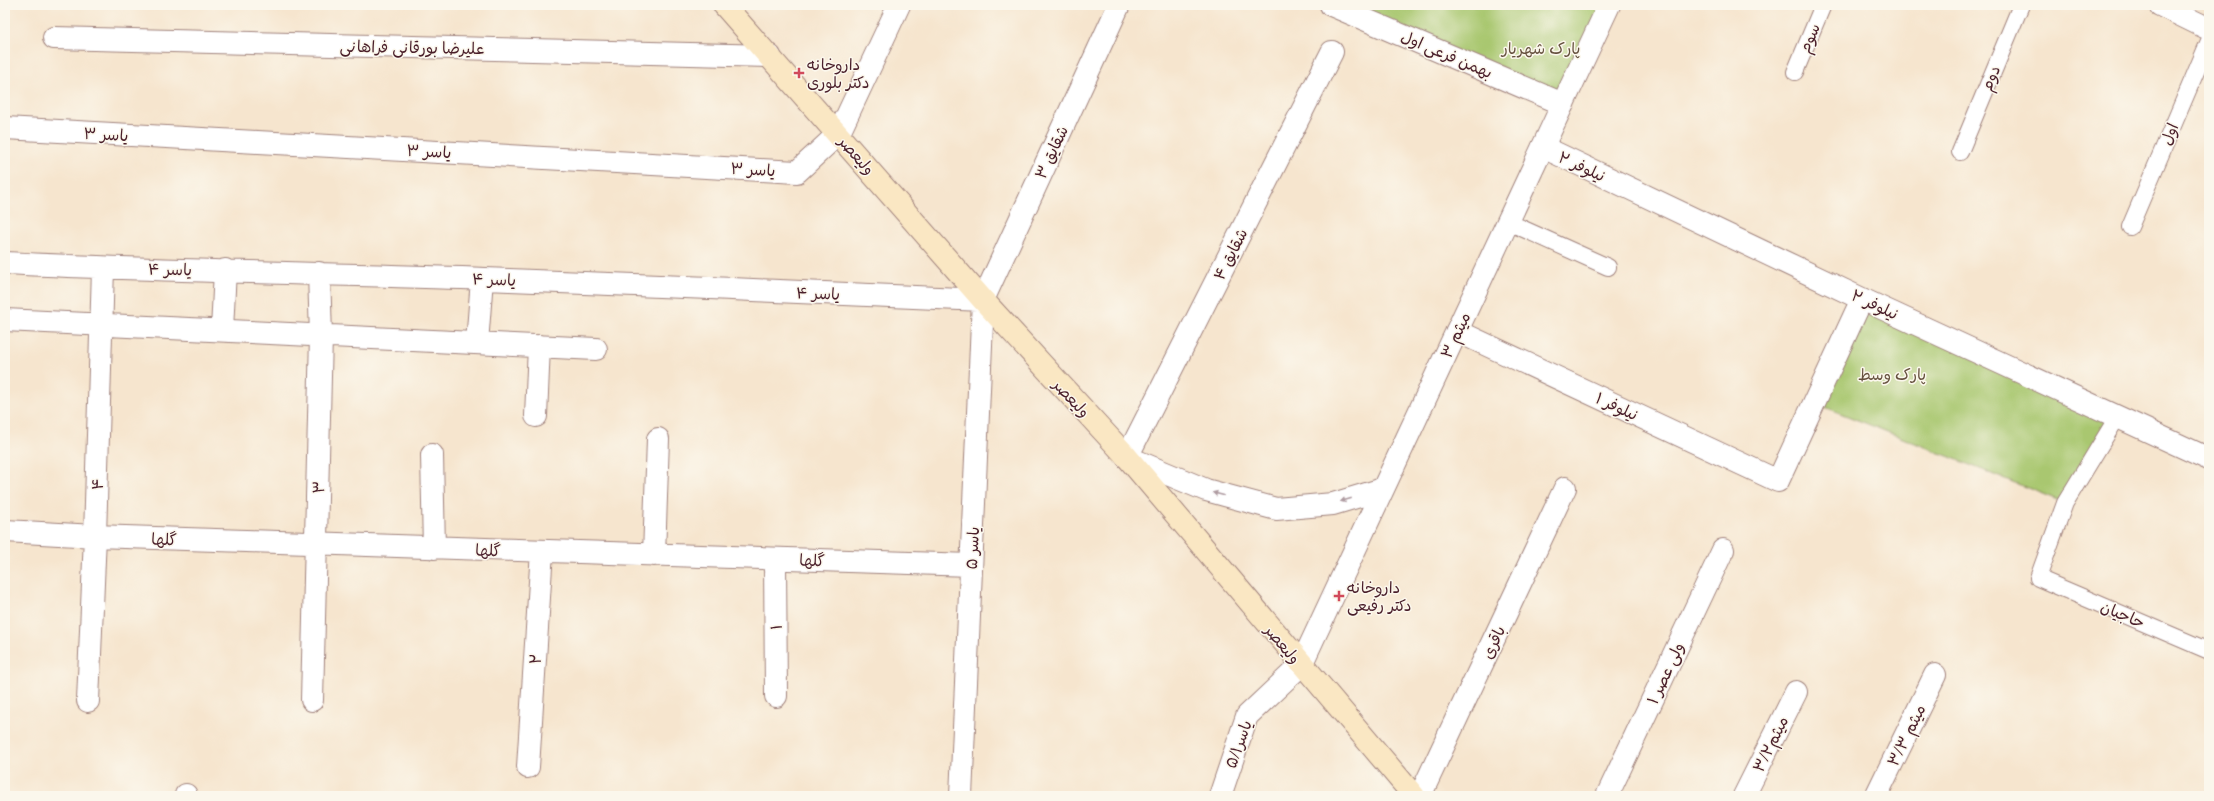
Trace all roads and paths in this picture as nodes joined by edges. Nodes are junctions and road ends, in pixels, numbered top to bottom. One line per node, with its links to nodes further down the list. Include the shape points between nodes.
1 (724, 5): 13 (main road, ولیعصر)
2 (899, 5): 17 (street)
3 (1119, 5): 29 (street, شقایق ۳)
4 (1331, 5): 15 (street, بهمن فرعی اول)
5 (1609, 5): 15 (street, میثم ۳)
6 (1823, 5): 14 (lane, سوم)
7 (2021, 5): 19 (lane, دوم)
8 (2160, 5): 9 (street)
9 (2209, 29)
10 (54, 38): 13 (street, علیرضا بورقانی فراهانی)
11 (2209, 41): 21 (lane, اول)
12 (1332, 52): 42 (street, شقایق ۴)
13 (770, 56): 17 (main road, ولیعصر)
14 (1795, 72)
15 (1563, 104): 18 (street, میثم ۳)
16 (5, 128): 17 (street, یاسر ۳, via 797,172)
17 (839, 133): 29 (main road, ولیعصر)
18 (1543, 147): 20 (street, میثم ۳); 28 (street, نیلوفر ۲)
19 (1960, 152)
20 (1508, 222): 23 (lane); 33 (street, میثم ۳)
21 (2130, 227)
22 (5, 263): 24 (street, یاسر ۴)
23 (1608, 267)
24 (102, 268): 25 (street, یاسر ۴); 31 (street, ۴)
25 (225, 270): 26 (street, یاسر ۴); 32 (street)
26 (319, 273): 27 (street, یاسر ۴); 34 (street, ۳)
27 (482, 279): 29 (street, یاسر ۴); 35 (street)
28 (1862, 299): 33 (street, نیلوفر ۱, via 1778,481); 39 (street, نیلوفر ۲)
29 (983, 300): 42 (main road, ولیعصر); 54 (street, یاسر ۵)
30 (5, 320): 31 (street)
31 (102, 325): 32 (street); 47 (street, ۴)
32 (222, 330): 34 (street)
33 (1457, 331): 45 (street, میثم ۳)
34 (321, 336): 35 (street); 48 (street, ۳)
35 (477, 343): 36 (street)
36 (539, 346): 37 (street); 38 (street)
37 (596, 349)
38 (536, 416)
39 (2118, 416): 43 (street, نیلوفر ۲); 55 (lane, حاجیان, via 2065,503 2038,578)
40 (658, 439): 52 (street)
41 (432, 455): 49 (street)
42 (1127, 457): 45 (street, one-way to 42, via 1333,504 1276,509 1206,490); 56 (main road, ولیعصر)
43 (2209, 459)
44 (1565, 488): 66 (street, باقری)
45 (1383, 489): 56 (street, میثم ۳)
46 (5, 531): 47 (street, گلها)
47 (95, 536): 48 (street, گلها); 61 (street, ۴)
48 (317, 544): 49 (street, گلها); 60 (street, ۳)
49 (434, 548): 51 (street, گلها)
50 (1723, 550): 67 (street, ولی عصر ۱)
51 (542, 551): 52 (street, گلها); 62 (street, ۲)
52 (654, 555): 53 (street, گلها)
53 (775, 559): 54 (street, گلها); 59 (street, ۱)
54 (971, 565): 63 (street, یاسر ۵)
55 (2209, 651)
56 (1301, 665): 64 (street, یاسر۵/۱, via 1246,716); 65 (main road, ولیعصر)
57 (1936, 675): 69 (street, میثم ۳/۳)
58 (1796, 692): 68 (street, میثم۳/۲)
59 (776, 696)
60 (312, 700)
61 (88, 701)
62 (528, 766)
63 (961, 796)
64 (1220, 796)
65 (1414, 796)
66 (1420, 796)
67 (1607, 796)
68 (1744, 796)
69 (1876, 796)

